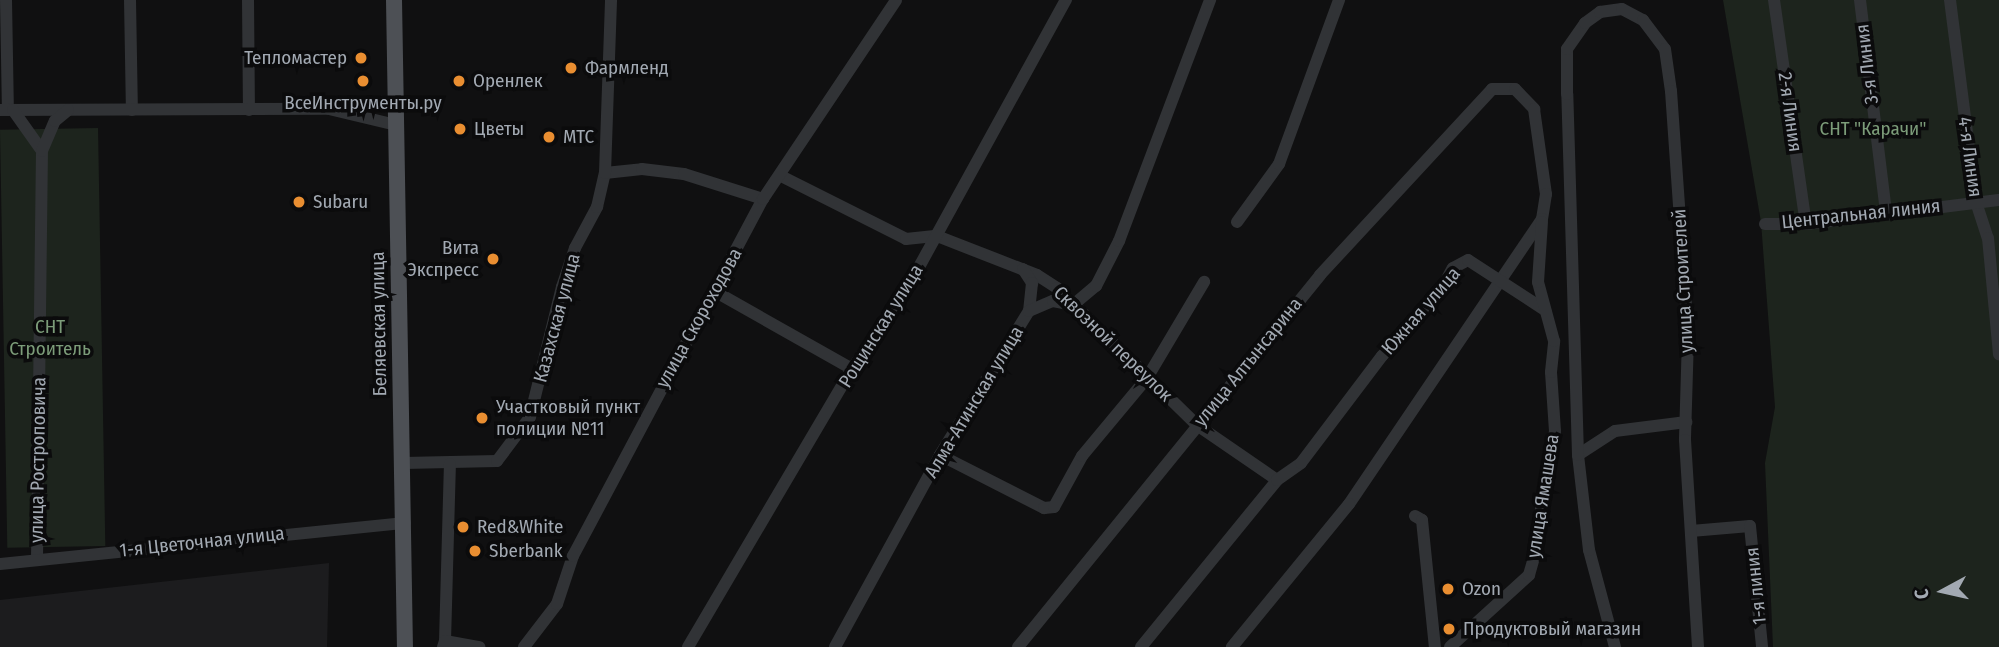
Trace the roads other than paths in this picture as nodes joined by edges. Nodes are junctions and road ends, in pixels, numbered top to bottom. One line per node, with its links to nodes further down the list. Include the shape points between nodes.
1 (6, 0): 14 (street)
2 (130, 0): 16 (street)
3 (248, 0): 17 (street)
4 (394, 0): 18 (main road, Беляевская улица)
5 (611, 0): 20 (street, Казахская улица)
6 (896, 0): 21 (street, улица Скороходова)
7 (1066, 0): 30 (street, Рощинская улица)
8 (1210, 0): 35 (street, via 1119,241 1096,286)
9 (1339, 0): 27 (street, via 1279,164)
10 (1774, 0): 29 (street, 2-я Линия)
11 (1860, 0): 25 (street, 3-я Линия)
12 (1950, 0): 24 (street, 4-я Линия)
13 (1492, 89): 26 (street, улица Ямашева, via 1514,89 1534,109 1546,194); 42 (street, улица Алтынсарина, via 1312,284)
14 (7, 110): 15 (street); 19 (street)
15 (68, 110): 16 (street); 19 (street, via 55,121)
16 (132, 110): 17 (street)
17 (249, 110): 18 (street, via 329,110)
18 (396, 125): 45 (main road, Беляевская улица)
19 (42, 150): 51 (street, улица Ростроповича)
20 (605, 173): 22 (street, via 642,169 684,174); 46 (street, Казахская улица, via 597,207 562,286 530,417 497,461)
21 (781, 177): 22 (street, улица Скороходова); 30 (street, Сквозной переулок, via 906,239)
22 (763, 199): 34 (street, улица Скороходова)
23 (1999, 200): 24 (street, Центральная линия)
24 (1976, 202): 25 (street, Центральная линия); 38 (street, 4-я Линия, via 1988,238)
25 (1886, 211): 29 (street, Центральная линия)
26 (1542, 219): 32 (street); 37 (street, улица Ямашева, via 1538,282)
27 (1237, 222)
28 (1765, 223): 29 (street, Центральная линия)
29 (1806, 223)
30 (937, 236): 31 (street, Сквозной переулок); 39 (street, Рощинская улица)
31 (1020, 266): 35 (street, Сквозной переулок, via 1057,288); 36 (street, via 1032,283)
32 (1501, 280): 37 (street); 47 (street, Южная улица, via 1468,260 1453,268 1440,292 1382,356 1301,463); 61 (street, via 1349,504)
33 (1204, 282): 40 (street)
34 (716, 292): 39 (street); 56 (street, улица Скороходова, via 657,392 573,556 557,604)
35 (1073, 305): 36 (street, Алма-Атинская улица, via 1053,301); 40 (street, Сквозной переулок)
36 (1029, 310): 43 (street, Алма-Атинская улица)
37 (1545, 310): 63 (street, улица Ямашева, via 1554,341 1550,372 1555,431 1541,502 1540,536 1529,575)
38 (1999, 354)
39 (852, 369): 57 (street, Рощинская улица)
40 (1147, 378): 42 (street, Сквозной переулок); 43 (street, via 1082,456 1054,506 1044,508)
41 (1686, 422): 44 (street, via 1615,431); 44 (street, улица Строителей, via 1688,337 1665,49 1643,20 1622,9 1600,12 1585,23 1567,49); 50 (street, улица Строителей)
42 (1197, 425): 47 (street, Сквозной переулок); 59 (street, улица Алтынсарина)
43 (940, 455): 58 (street, Алма-Атинская улица)
44 (1578, 456): 64 (street, via 1589,550)
45 (404, 463): 46 (street); 49 (main road, Беляевская улица)
46 (450, 464): 53 (street)
47 (1277, 480): 60 (street, Южная улица)
48 (1415, 516): 62 (street, via 1422,520)
49 (405, 523): 51 (street, 1-я Цветочная улица); 54 (main road, Беляевская улица)
50 (1691, 531): 65 (street, улица Строителей); 66 (street, 1-я линия, via 1750,526)
51 (37, 559): 52 (street, 1-я Цветочная улица)
52 (0, 564)
53 (444, 644): 55 (street)
54 (405, 647)
55 (479, 647)
56 (524, 647)
57 (688, 647)
58 (835, 647)
59 (1018, 647)
60 (1140, 647)
61 (1232, 647)
62 (1435, 647)
63 (1450, 647)
64 (1615, 647)
65 (1698, 647)
66 (1762, 647)

